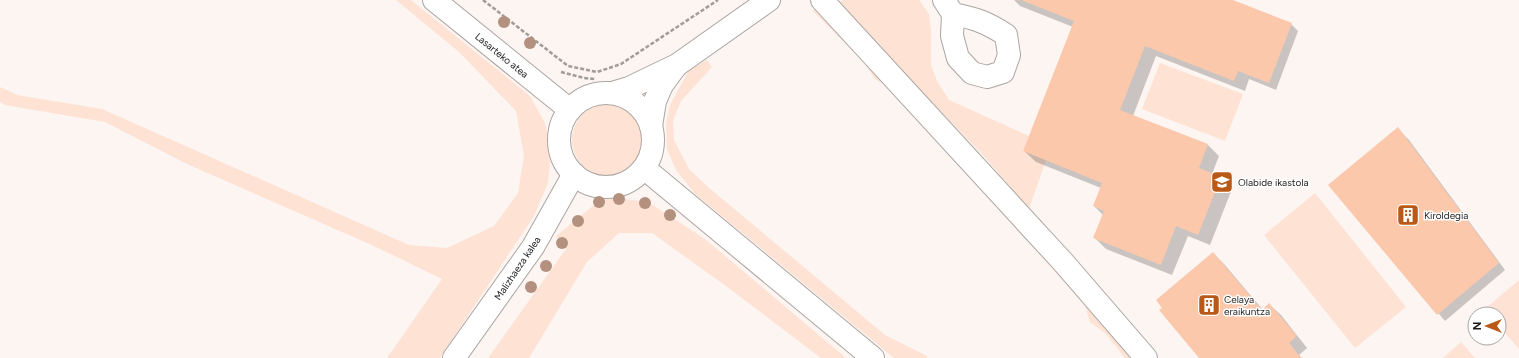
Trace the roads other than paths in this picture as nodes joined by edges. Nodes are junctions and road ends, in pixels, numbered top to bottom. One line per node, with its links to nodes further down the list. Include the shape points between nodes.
1 (434, 0): 6 (street, Lasarteko atea)
2 (769, 0): 4 (street)
3 (822, 0): 12 (street, via 1063,262)
4 (677, 65): 5 (street, via 629,88); 7 (street, via 662,85 655,101)
5 (605, 86): 6 (street, via 600,93 578,102); 7 (street, via 635,102 645,113)
6 (570, 110): 9 (street, via 563,120 559,143 561,155)
7 (651, 126): 8 (street, via 653,141)
8 (644, 168): 9 (street, via 626,182 604,187 583,181); 11 (street)
9 (574, 174): 10 (street, Malizhaeza kalea, via 533,247)
10 (454, 358)
11 (873, 358)
12 (1146, 358)

